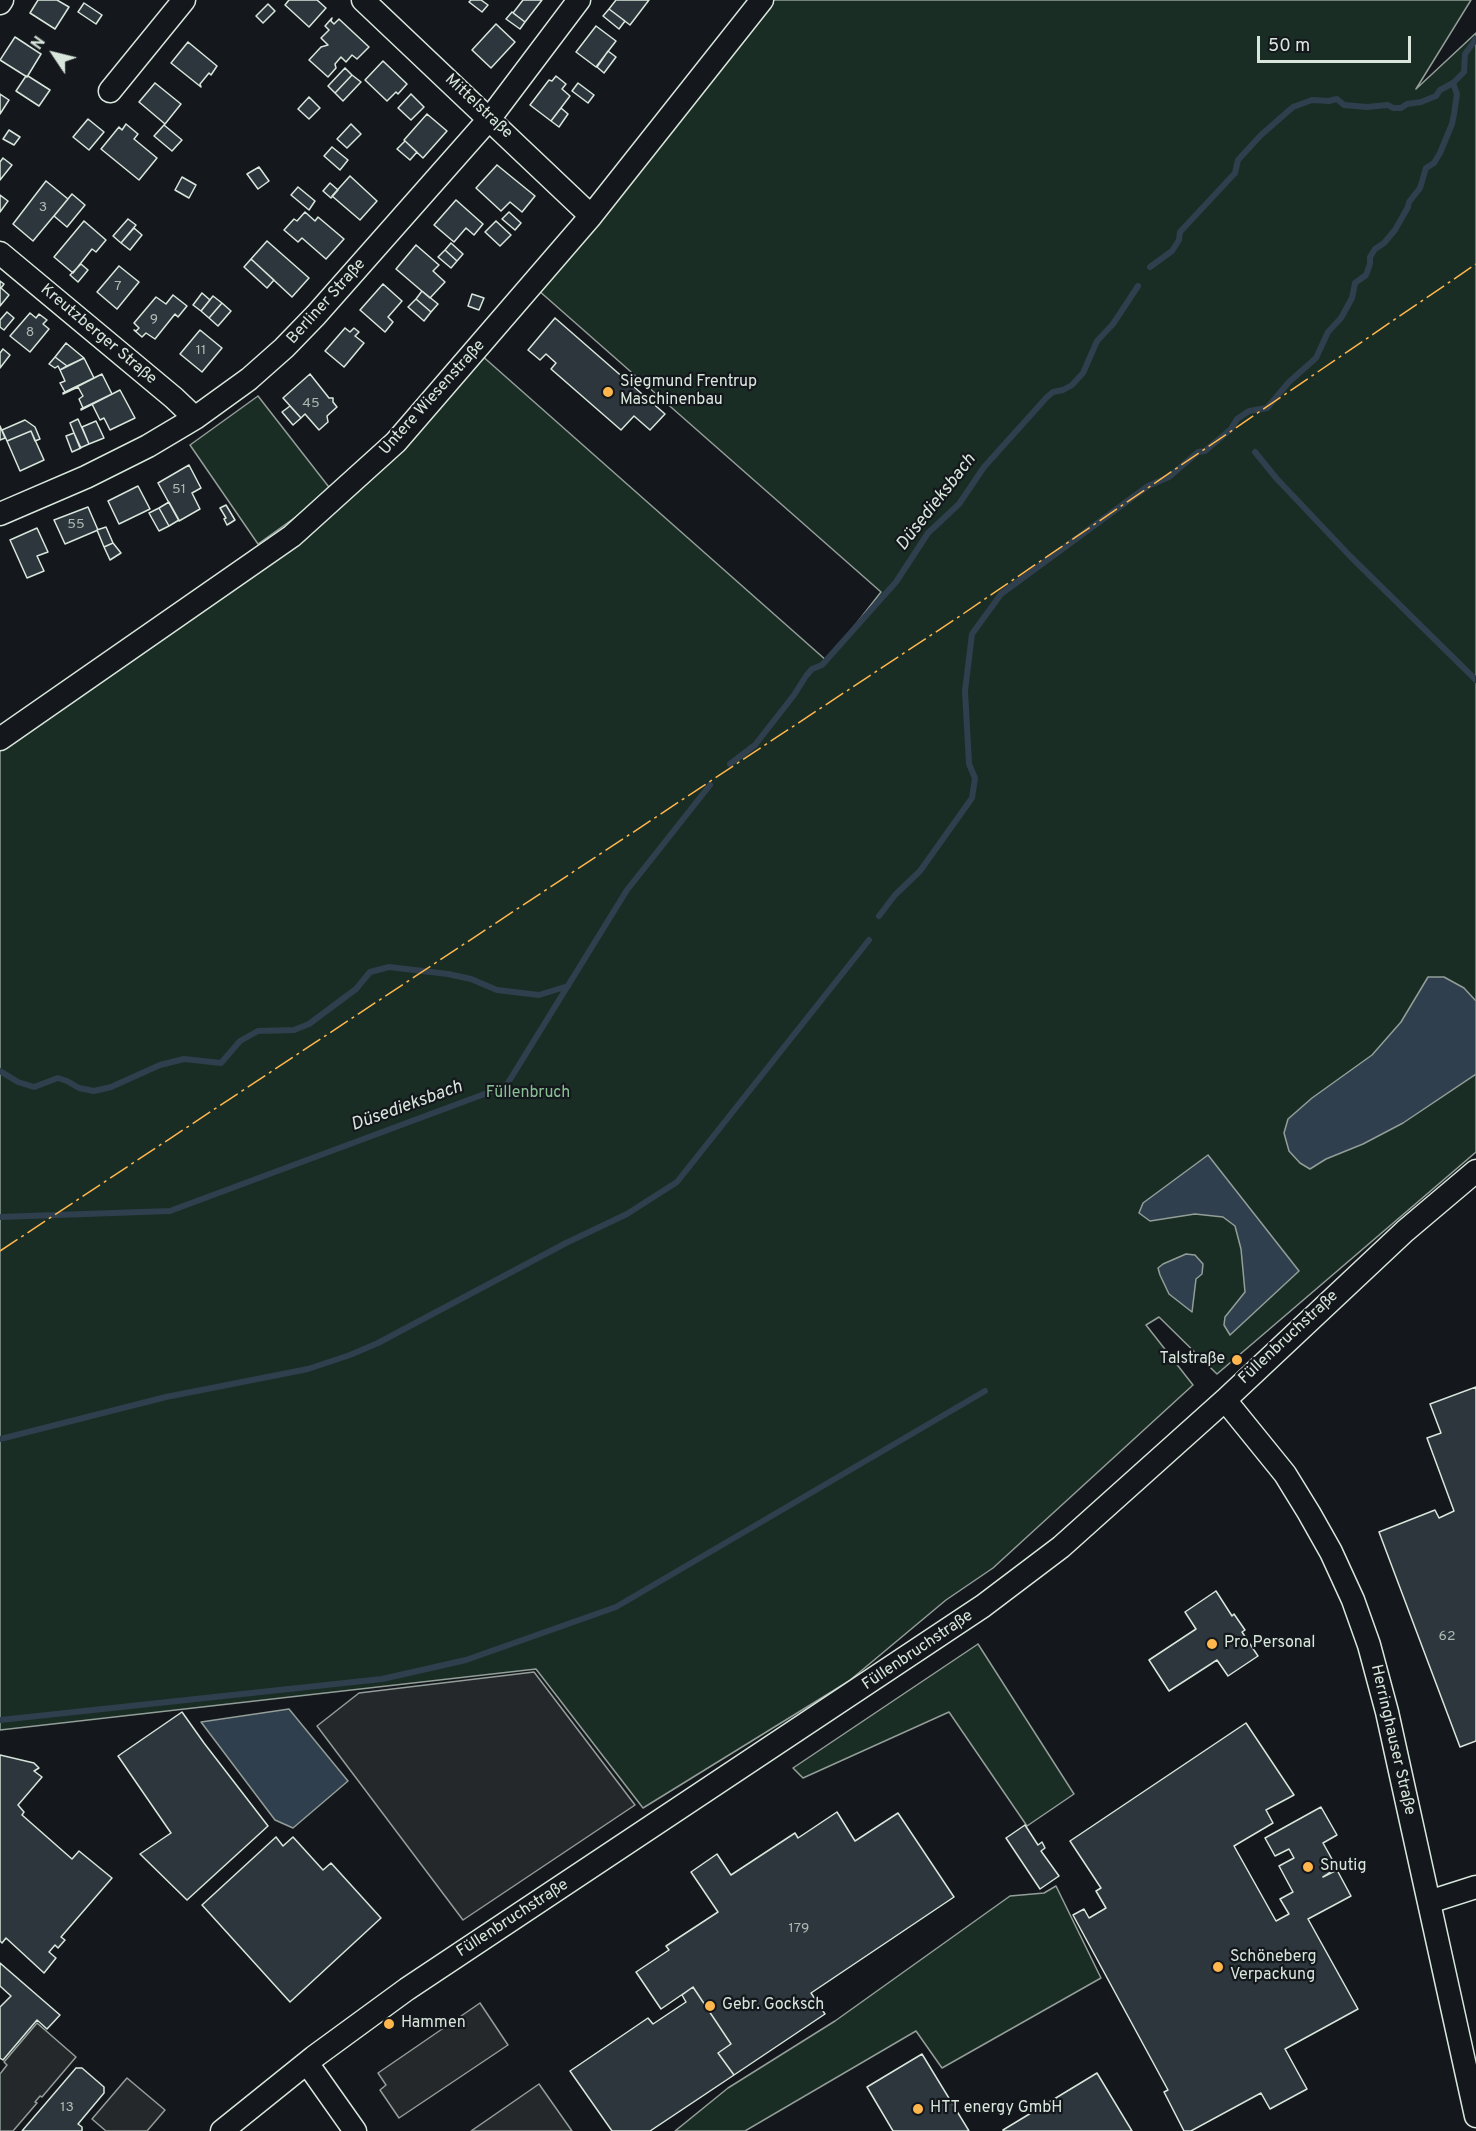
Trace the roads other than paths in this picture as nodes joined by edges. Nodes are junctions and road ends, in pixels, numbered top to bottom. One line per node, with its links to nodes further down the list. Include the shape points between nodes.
1 (184, 0): 5 (street)
2 (363, 0): 6 (street, Mittelstraße)
3 (579, 0): 6 (street, Berliner Straße)
4 (762, 0): 7 (street, Untere Wiesenstraße)
5 (110, 91)
6 (490, 118): 7 (street, Mittelstraße); 9 (street, Berliner Straße, via 284,348)
7 (591, 216): 11 (street, Untere Wiesenstraße, via 396,442 324,508 292,536)
8 (0, 253): 9 (street, Kreutzberger Straße)
9 (195, 418): 10 (street, Berliner Straße, via 86,477)
10 (0, 514)
11 (0, 739)
12 (1476, 1171): 13 (street, Füllenbruchstraße, via 1404,1231)
13 (1225, 1400): 15 (street, Herringhauser Straße, via 1285,1473 1331,1552 1353,1600 1387,1712); 16 (street, Füllenbruchstraße, via 1061,1547 983,1606 407,1989)
14 (1476, 1887): 15 (street)
15 (1429, 1902): 17 (street, Herringhauser Straße)
16 (307, 2063): 18 (street, Füllenbruchstraße); 19 (street)
17 (1476, 2116)
18 (222, 2131)
19 (355, 2131)

